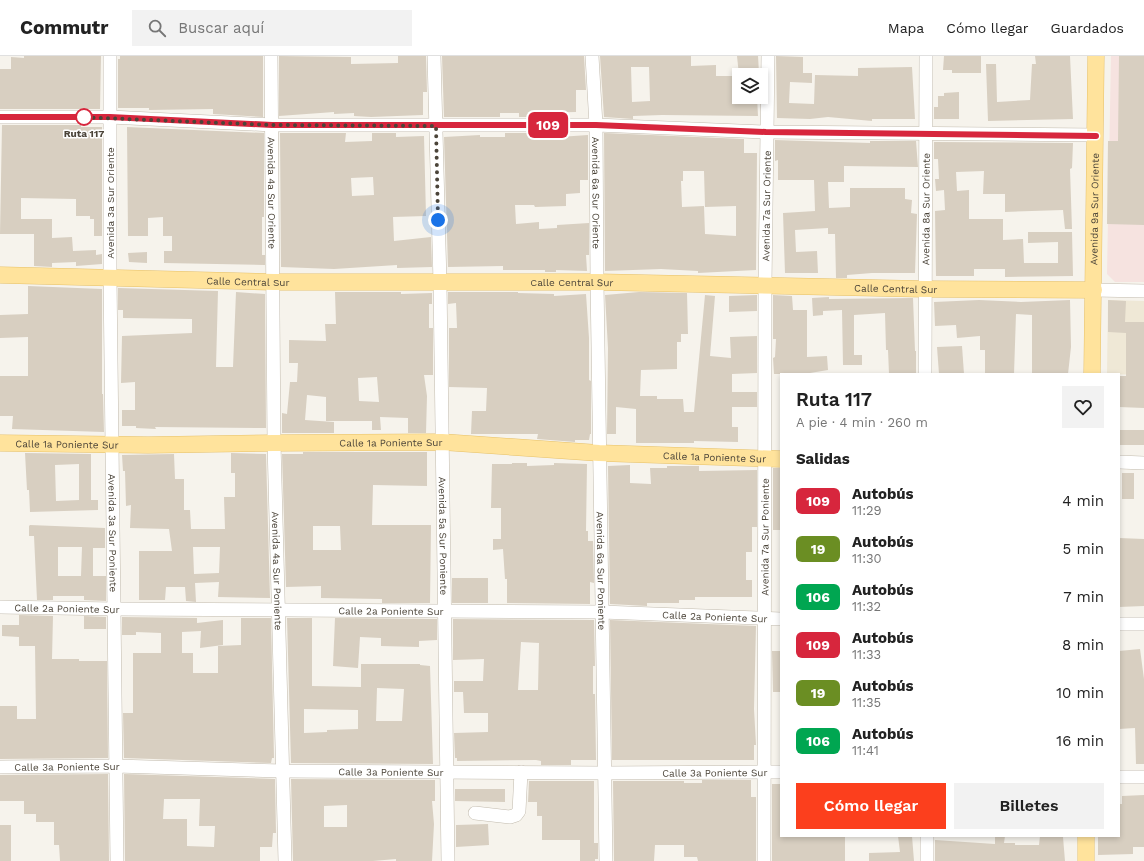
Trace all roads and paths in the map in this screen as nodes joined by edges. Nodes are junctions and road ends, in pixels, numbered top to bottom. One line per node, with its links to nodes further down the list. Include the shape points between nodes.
1 (110, 56): 9 (street, Avenida 3a Sur Oriente)
2 (271, 56): 10 (street, Avenida 4a Sur Oriente)
3 (434, 56): 12 (street, Avenida 5a Sur Poniente)
4 (592, 56): 11 (street, Avenida 6a Sur Oriente)
5 (768, 56): 13 (street, Avenida 7a Sur Oriente)
6 (926, 56): 14 (street, Avenida 8a Sur Oriente)
7 (1096, 56): 15 (main road, Avenida 9a Sur Oriente)
8 (0, 117): 9 (street)
9 (110, 117): 10 (street); 17 (street, Avenida 3a Sur Oriente)
10 (272, 125): 12 (street); 18 (street, Avenida 4a Sur Oriente)
11 (596, 125): 12 (street); 13 (street); 19 (street, Avenida 6a Sur Oriente)
12 (436, 126): 20 (street, Avenida 5a Sur Poniente)
13 (766, 132): 14 (street); 21 (street, Avenida 7a Sur Oriente)
14 (926, 134): 15 (street); 22 (street, Avenida 8a Sur Oriente)
15 (1096, 136): 23 (main road, Avenida 9a Sur Oriente)
16 (0, 275): 17 (main road, Calle Central Sur)
17 (110, 277): 18 (main road, Calle Central Sur); 30 (street, Avenida 3a Sur Poniente)
18 (274, 282): 20 (main road, Calle Central Sur); 27 (street, Avenida 4a Sur Poniente)
19 (597, 282): 20 (main road, Calle Central Sur); 21 (main road, Calle Central Sur); 31 (street, Avenida 6a Sur Poniente)
20 (440, 283): 28 (street, Avenida 5a Sur Poniente)
21 (765, 285): 22 (main road, Calle Central Sur); 32 (street, Avenida 7a Sur Poniente)
22 (925, 289): 23 (main road, Calle Central Sur); 25 (street, Avenida 8a Sur Oriente)
23 (1094, 290): 24 (street, Calle Central Sur); 26 (main road, Avenida 9a Sur Oriente)
24 (1144, 291)
25 (925, 373)
26 (1092, 373)
27 (274, 442): 28 (main road, Calle 1a Poniente Sur); 30 (main road, Calle 1a Poniente Sur); 38 (street, Avenida 4a Sur Poniente)
28 (442, 442): 31 (main road, Calle 1a Poniente Sur); 39 (street, Avenida 5a Sur Poniente)
29 (0, 443): 30 (main road, Calle 1a Poniente Sur)
30 (112, 444): 37 (street, Avenida 3a Sur Poniente)
31 (599, 453): 32 (main road, Calle 1a Poniente Sur); 40 (street, Avenida 6a Sur Poniente)
32 (764, 459): 33 (main road, Calle 1a Poniente Sur); 41 (street, Avenida 7a Sur Poniente)
33 (780, 459)
34 (1120, 462): 35 (street)
35 (1144, 463)
36 (0, 607): 37 (street, Calle 2a Poniente Sur)
37 (114, 610): 38 (street, Calle 2a Poniente Sur); 45 (street, Avenida 3a Sur Poniente)
38 (279, 610): 39 (street, Calle 2a Poniente Sur); 47 (street, Avenida 4a Sur Poniente)
39 (444, 612): 40 (street, Calle 2a Poniente Sur); 48 (street, Avenida 5a Sur Poniente)
40 (602, 612): 41 (street, Calle 2a Poniente Sur); 52 (street, Avenida 6a Sur Poniente)
41 (764, 618): 42 (street, Calle 2a Poniente Sur); 50 (street, Avenida 7a Sur Poniente)
42 (780, 619)
43 (1120, 624): 44 (street)
44 (1144, 624)
45 (116, 766): 46 (street, Calle 3a Poniente Sur); 47 (street, Calle 3a Poniente Sur); 58 (street, Avenida 3a Sur Poniente)
46 (0, 767)
47 (283, 771): 48 (street, Calle 3a Poniente Sur); 59 (street, Avenida 4a Sur Poniente)
48 (446, 771): 49 (street, Calle 3a Poniente Sur); 60 (street, Avenida 5a Sur Poniente)
49 (522, 772): 52 (street, Calle 3a Poniente Sur); 55 (street, via 519,812 516,815)
50 (764, 772): 51 (street, Calle 3a Poniente Sur); 52 (street, Calle 3a Poniente Sur); 62 (street, Avenida 7a Sur Poniente)
51 (780, 772)
52 (605, 773): 61 (street, Avenida 6a Sur Poniente)
53 (1120, 777): 54 (street)
54 (1144, 777)
55 (475, 813)
56 (927, 837): 63 (street)
57 (1086, 837): 64 (main road)
58 (117, 861)
59 (285, 861)
60 (448, 861)
61 (606, 861)
62 (764, 861)
63 (927, 861)
64 (1086, 861)

